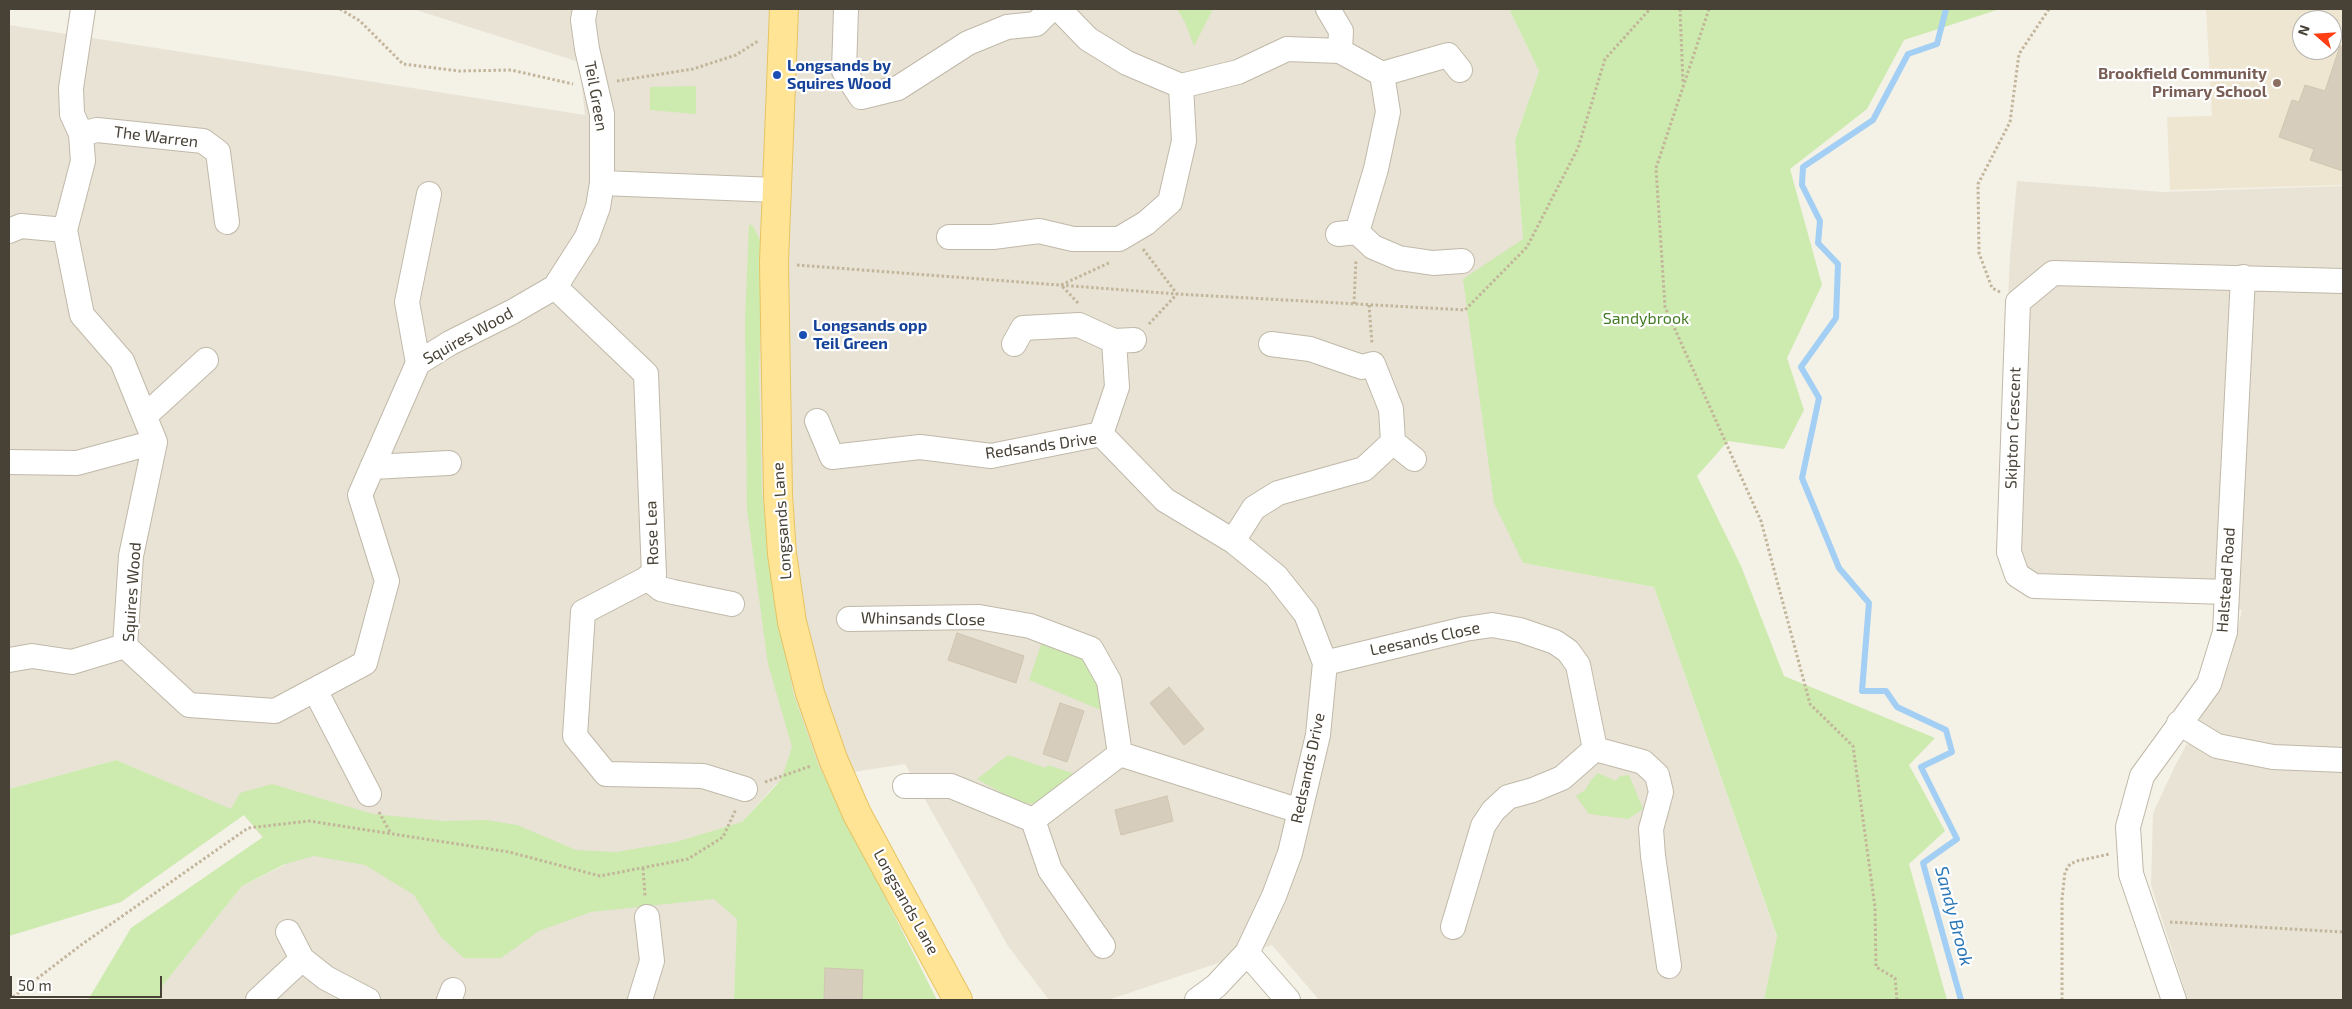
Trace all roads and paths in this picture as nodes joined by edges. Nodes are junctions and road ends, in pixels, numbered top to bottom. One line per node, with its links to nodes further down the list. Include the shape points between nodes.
1 (83, 9): 20 (street, via 70,88 72,114)
2 (340, 9): 17 (path, via 360,21 403,64 459,71 511,70 568,84)
3 (585, 9): 17 (street, Teil Green, via 583,20 587,48)
4 (784, 9): 13 (main road, Longsands Lane)
5 (846, 9): 6 (street, via 844,71 861,97 898,88 968,43 1007,27 1036,24)
6 (1051, 9)
7 (1059, 9): 18 (street, via 1088,38 1127,62)
8 (1329, 9): 14 (street, via 1341,32)
9 (1650, 9): 40 (path, via 1605,59 1578,148 1527,247 1465,310)
10 (1680, 9): 19 (path)
11 (1709, 9): 19 (path)
12 (2049, 9): 38 (path, via 2019,54 2010,122 1978,184 1979,253 1992,288)
13 (782, 48): 17 (path, via 765,37 736,55 693,69); 22 (main road, Longsands Lane)
14 (1340, 51): 16 (street); 18 (street, via 1287,49 1238,72)
15 (1460, 70): 16 (street, via 1448,55)
16 (1382, 74): 27 (street, via 1388,112 1376,169)
17 (596, 82): 21 (street, Teil Green, via 602,114)
18 (1180, 86): 28 (street, via 1184,141 1170,202 1146,223 1119,239 1073,239 1039,231 994,237)
19 (1683, 86): 93 (path, via 1656,168 1665,307 1761,521 1810,704 1853,746 1875,907 1876,967 1895,978)
20 (81, 134): 24 (street, The Warren, via 98,130 203,141 218,152); 25 (street, via 83,161)
21 (602, 183): 22 (street); 36 (street, Squires Wood, via 588,237)
22 (776, 190): 32 (main road, Longsands Lane)
23 (429, 194): 45 (street, via 407,302)
24 (227, 222)
25 (65, 230): 26 (street, via 21,226); 47 (street, via 82,315 122,361)
26 (9, 231)
27 (1348, 233): 31 (street, via 1400,258 1433,263); 39 (path)
28 (949, 237)
29 (1142, 247): 37 (path)
30 (1115, 260): 35 (path)
31 (1462, 261)
32 (774, 262): 35 (path); 68 (main road, Longsands Lane, via 782,554 792,622 810,693)
33 (2243, 277): 34 (street); 38 (street, via 2053,273); 58 (street, Halstead Road)
34 (2343, 281)
35 (1061, 285): 37 (path)
36 (556, 287): 45 (street, Squires Wood); 57 (street, Rose Lea, via 646,374 654,575)
37 (1177, 294): 39 (path); 41 (path)
38 (2018, 302): 58 (street, Skipton Crescent, via 2009,552 2017,575 2034,586)
39 (1354, 304): 40 (path)
40 (1369, 305): 46 (path)
41 (1124, 341): 42 (street, via 1079,325 1023,328); 49 (street, via 1117,387)
42 (1014, 344)
43 (1271, 344): 46 (street, via 1310,349)
44 (206, 360): 47 (street)
45 (418, 363): 55 (street, Squires Wood)
46 (1362, 364): 51 (street, via 1391,409)
47 (145, 416): 50 (street)
48 (817, 421): 49 (street, Redsands Drive, via 832,456 920,447 991,456)
49 (1101, 434): 56 (street, Redsands Drive, via 1165,500)
50 (155, 442): 53 (street, via 78,463); 61 (street, Squires Wood, via 131,556)
51 (1393, 442): 52 (street); 56 (street, via 1364,469 1278,493 1254,508)
52 (1414, 459)
53 (9, 462)
54 (449, 463): 55 (street)
55 (372, 467): 64 (street, Squires Wood, via 360,495 387,581 365,663)
56 (1233, 540): 63 (street, Redsands Drive, via 1276,576 1306,614)
57 (647, 578): 59 (street, via 661,589); 71 (street, Rose Lea, via 583,612 575,736 606,774 703,776)
58 (2227, 592): 65 (street, Halstead Road, via 2225,632 2210,684)
59 (732, 604)
60 (849, 619): 67 (street, Whinsands Close, via 979,618 1030,626 1091,649 1109,680)
61 (125, 646): 62 (street, via 72,662 32,656); 64 (street, Squires Wood, via 189,705 275,711)
62 (9, 660)
63 (1325, 663): 66 (street, Leesands Close, via 1465,629 1492,625 1520,630 1554,642 1568,651 1578,665); 73 (street, Redsands Drive, via 1318,735)
64 (315, 690): 72 (street)
65 (2179, 723): 69 (street, via 2217,746 2273,757); 75 (street, Halstead Road, via 2142,776 2128,827)
66 (1595, 749): 79 (street, via 1562,778 1508,797 1493,811 1483,826); 85 (street, via 1643,762 1657,775 1661,792 1651,829)
67 (1120, 754): 73 (street); 74 (street)
68 (833, 759): 71 (path); 86 (main road, Longsands Lane, via 857,814)
69 (2343, 760)
70 (905, 786): 74 (street, via 951,786)
71 (745, 789): 76 (path, via 723,838 688,859)
72 (369, 794)
73 (1300, 811): 83 (street, Redsands Drive, via 1290,853)
74 (1033, 820): 82 (street, via 1050,870)
75 (2130, 851): 78 (street, Halstead Road, via 2131,874); 94 (path, via 2084,859 2070,864 2065,872)
76 (643, 868): 77 (path); 87 (path, via 600,876 509,852 309,822 248,828 81,945)
77 (647, 917): 90 (street, via 652,961)
78 (2147, 921): 81 (path); 95 (street, Halstead Road)
79 (1453, 927)
80 (288, 932): 84 (street)
81 (2343, 932)
82 (1104, 946)
83 (1248, 953): 91 (street, Redsands Drive, via 1216,986); 92 (street)
84 (302, 959): 88 (street); 89 (street, via 326,978)
85 (1669, 966)
86 (959, 999)
87 (10, 1000)
88 (258, 1000)
89 (368, 1000)
90 (640, 1000)
91 (1197, 1000)
92 (1288, 1000)
93 (1897, 1000)
94 (2062, 1000)
95 (2174, 1000)

